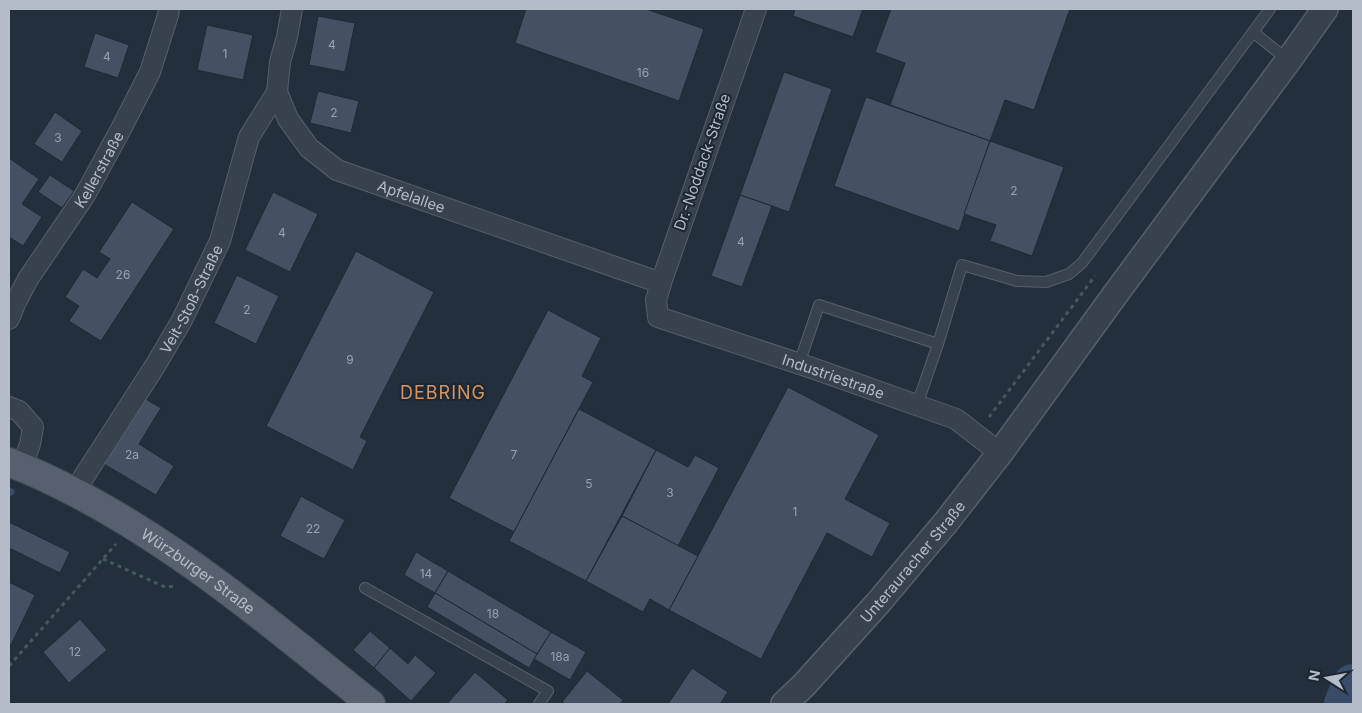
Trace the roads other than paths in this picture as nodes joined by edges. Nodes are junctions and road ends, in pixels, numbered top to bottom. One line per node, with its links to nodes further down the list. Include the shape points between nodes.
1 (169, 9): 11 (street, Kellerstraße, via 150,72 122,127 85,195 28,279)
2 (292, 9): 8 (street, Apfelallee, via 280,62)
3 (756, 9): 9 (street, Dr.-Noddack-Straße)
4 (1270, 9): 6 (lane)
5 (1325, 9): 7 (street, Unterauracher Straße)
6 (1253, 32): 7 (lane); 12 (lane, via 1082,263 1069,274 1046,282 1017,281 962,265)
7 (1288, 61): 16 (street, Unterauracher Straße)
8 (278, 92): 9 (street, Apfelallee, via 288,119 309,148 337,170); 18 (street, Veit-Stoß-Straße, via 249,137 220,240 182,320)
9 (660, 284): 10 (street, Dr.-Noddack-Straße, via 656,300)
10 (658, 317): 13 (street, Industriestraße)
11 (9, 319)
12 (938, 344): 13 (lane, via 818,305); 14 (lane)
13 (799, 364): 14 (street, Industriestraße)
14 (917, 405): 16 (street, Industriestraße, via 956,419)
15 (9, 407): 17 (street, via 19,411 33,427 30,444)
16 (1000, 453): 22 (street, Unterauracher Straße, via 878,603)
17 (15, 465): 18 (main road, Würzburger Straße)
18 (74, 492): 20 (main road, Würzburger Straße, via 132,526 238,598)
19 (365, 588): 21 (lane, via 548,691)
20 (371, 704)
21 (539, 704)
22 (784, 704)

